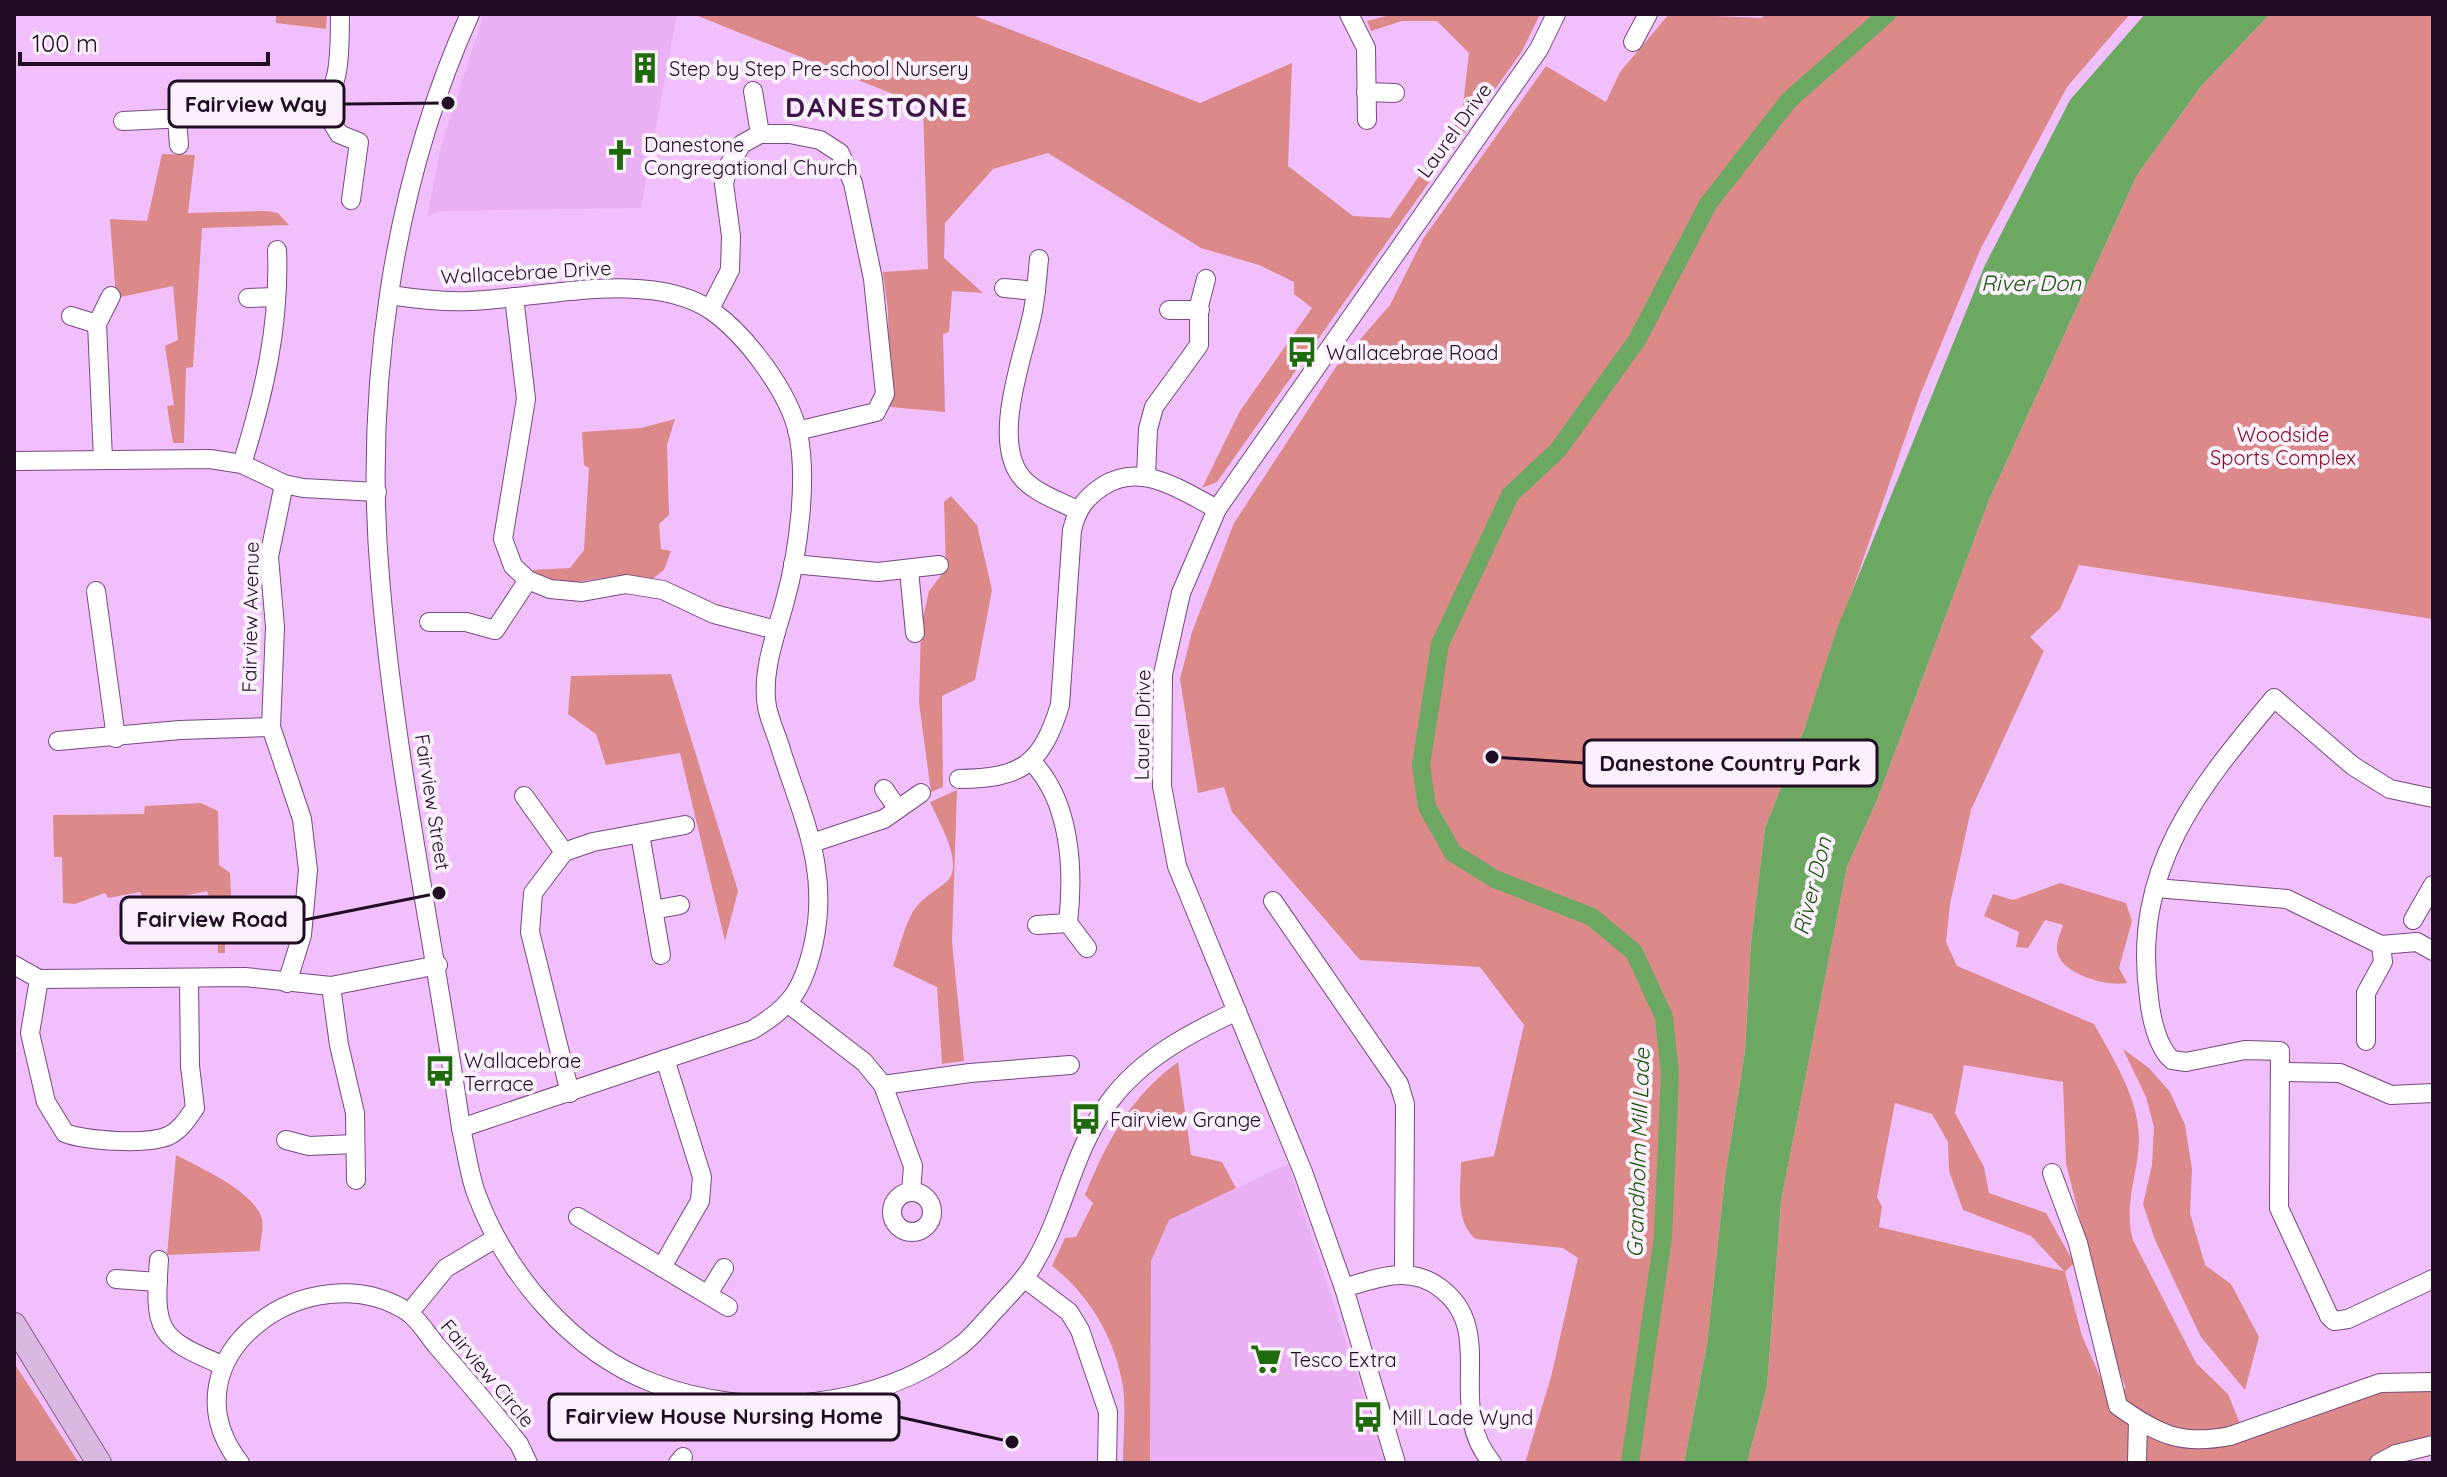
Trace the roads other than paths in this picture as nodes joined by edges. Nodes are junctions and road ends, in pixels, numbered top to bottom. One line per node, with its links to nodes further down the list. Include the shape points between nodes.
1 (340, 14): 10 (street, via 337,76)
2 (470, 14): 22 (street, Fairview Street, via 417,167)
3 (1349, 14): 8 (street, via 1366,48)
4 (1556, 14): 39 (street, Laurel Drive, via 1539,49)
5 (1648, 14): 6 (street)
6 (1633, 42)
7 (753, 91): 14 (street)
8 (1366, 92): 9 (street); 12 (street)
9 (1395, 93)
10 (322, 106): 11 (street, via 297,113); 16 (street, via 339,134 359,142)
11 (177, 119): 13 (street); 15 (street)
12 (1367, 120)
13 (123, 121)
14 (760, 134): 27 (street, via 742,144 728,166 724,184 730,270); 32 (street, via 820,140 840,153 853,183 873,279 885,394 876,412)
15 (179, 145)
16 (351, 200)
17 (277, 250): 24 (street)
18 (1039, 259): 21 (street)
19 (1206, 279): 29 (street)
20 (1004, 288): 21 (street)
21 (1036, 291): 40 (street, via 1013,395 1011,451 1022,478)
22 (390, 295): 25 (street, Wallacebrae Drive, via 468,301); 38 (street, Fairview Street)
23 (111, 296): 31 (street)
24 (276, 297): 26 (street); 35 (street, via 263,396)
25 (514, 297): 27 (street, Wallacebrae Drive, via 608,287 647,290); 44 (street, via 526,399 503,539 513,566)
26 (248, 298)
27 (710, 309): 32 (street, Wallacebrae Drive, via 743,338 771,377)
28 (1169, 310): 29 (street)
29 (1200, 310): 36 (street, via 1199,345 1154,407)
30 (71, 316): 31 (street)
31 (97, 324): 33 (street)
32 (797, 431): 41 (street, Wallacebrae Drive, via 801,470)
33 (103, 459): 34 (street); 35 (street)
34 (14, 461)
35 (242, 464): 37 (street)
36 (1146, 476): 39 (street); 40 (street, via 1110,481)
37 (284, 484): 38 (street); 49 (street, Fairview Avenue, via 269,557 275,627)
38 (377, 492): 76 (street, Fairview Street, via 388,656)
39 (1217, 509): 82 (street, Laurel Drive, via 1181,593 1163,674 1162,786 1177,866)
40 (1077, 510): 52 (street, via 1060,705)
41 (793, 564): 43 (street); 47 (street, Wallacebrae Drive)
42 (939, 565): 43 (street)
43 (909, 570): 48 (street)
44 (528, 580): 46 (street, via 495,630 466,622); 47 (street, via 564,592 626,584 663,590 714,614)
45 (96, 591): 50 (street)
46 (429, 622)
47 (776, 630): 61 (street, Wallacebrae Drive, via 766,678 767,707)
48 (915, 633)
49 (271, 727): 50 (street); 79 (street, Fairview Avenue, via 302,819 308,870 302,935)
50 (116, 738): 51 (street)
51 (58, 741)
52 (1032, 762): 53 (street, via 991,778); 69 (street, via 1064,828 1072,886)
53 (959, 779)
54 (884, 789): 58 (street)
55 (921, 793): 58 (street)
56 (2431, 793): 64 (street, via 2390,789 2353,766 2274,698 2209,775 2174,832)
57 (524, 796): 62 (street)
58 (898, 809): 61 (street, via 884,819)
59 (685, 825): 60 (street)
60 (640, 834): 62 (street); 67 (street)
61 (812, 843): 81 (street, via 821,893 807,969)
62 (564, 852): 88 (street, via 533,893 530,932)
63 (2433, 885): 68 (street)
64 (2156, 888): 71 (street, via 2300,902); 86 (street, via 2145,970 2151,1016 2168,1057 2186,1062 2245,1050 2280,1051)
65 (1273, 901): 101 (street, via 1399,1084 1405,1104)
66 (680, 905): 67 (street)
67 (653, 910): 74 (street)
68 (2413, 920)
69 (1068, 923): 70 (street); 72 (street)
70 (1037, 925)
71 (2381, 945): 73 (street, via 2417,942); 83 (street, via 2383,962 2366,993)
72 (1087, 948)
73 (2433, 951)
74 (661, 955)
75 (14, 965): 77 (street)
76 (438, 965): 80 (street); 90 (street, Fairview Street)
77 (39, 979): 78 (street); 78 (street, via 30,1033 46,1102 65,1133 82,1139 168,1136 195,1108)
78 (189, 980): 79 (street, via 245,977)
79 (287, 983): 80 (street)
80 (331, 986): 92 (street, via 350,1080)
81 (790, 1005): 84 (street, via 752,1030); 87 (street, via 864,1062)
82 (1237, 1011): 102 (street, Fairview Street, via 1183,1037 1135,1073 1109,1102); 106 (street, Laurel Drive)
83 (2366, 1041)
84 (665, 1059): 88 (street); 99 (street, via 702,1177 700,1201)
85 (1070, 1065): 87 (street)
86 (2280, 1072): 89 (street, via 2340,1073 2391,1095); 104 (street, via 2279,1208 2329,1316 2334,1321 2348,1319)
87 (883, 1085): 95 (street, via 913,1166)
88 (570, 1093): 90 (street)
89 (2433, 1093)
90 (461, 1128): 97 (street, Fairview Street, via 475,1191)
91 (286, 1140): 92 (street, via 309,1146)
92 (354, 1144): 94 (street)
93 (2052, 1173): 113 (street, via 2078,1243 2118,1406)
94 (356, 1180)
95 (911, 1192)
96 (578, 1217): 99 (street)
97 (496, 1238): 102 (street, Fairview Street, via 516,1272 558,1319 606,1357 668,1389 740,1404 832,1400 901,1379 961,1346); 109 (street, via 446,1268)
98 (159, 1260): 105 (street)
99 (662, 1267): 107 (street)
100 (724, 1268): 107 (street)
101 (1404, 1274): 106 (street); 120 (street, via 1428,1279 1449,1294 1465,1317 1469,1420 1478,1447)
102 (1024, 1278): 118 (street, via 1069,1312 1080,1330 1108,1412)
103 (116, 1279): 105 (street)
104 (2433, 1279)
105 (158, 1282): 111 (street, via 157,1306 166,1334 177,1345)
106 (1344, 1288): 119 (street, Laurel Drive)
107 (708, 1294): 108 (street)
108 (728, 1307)
109 (409, 1313): 111 (street, Fairview Circle, via 365,1296 340,1293 301,1299 264,1317); 117 (street, Fairview Circle, via 519,1444)
110 (14, 1325): 115 (main road)
111 (222, 1365): 116 (street, via 221,1422 228,1448)
112 (2433, 1382): 113 (street, via 2380,1383 2207,1441 2159,1433)
113 (2138, 1420): 121 (street)
114 (2433, 1445): 122 (street)
115 (99, 1463)
116 (240, 1463)
117 (528, 1463)
118 (1107, 1463)
119 (1396, 1463)
120 (1492, 1463)
121 (2137, 1463)
122 (2379, 1463)

